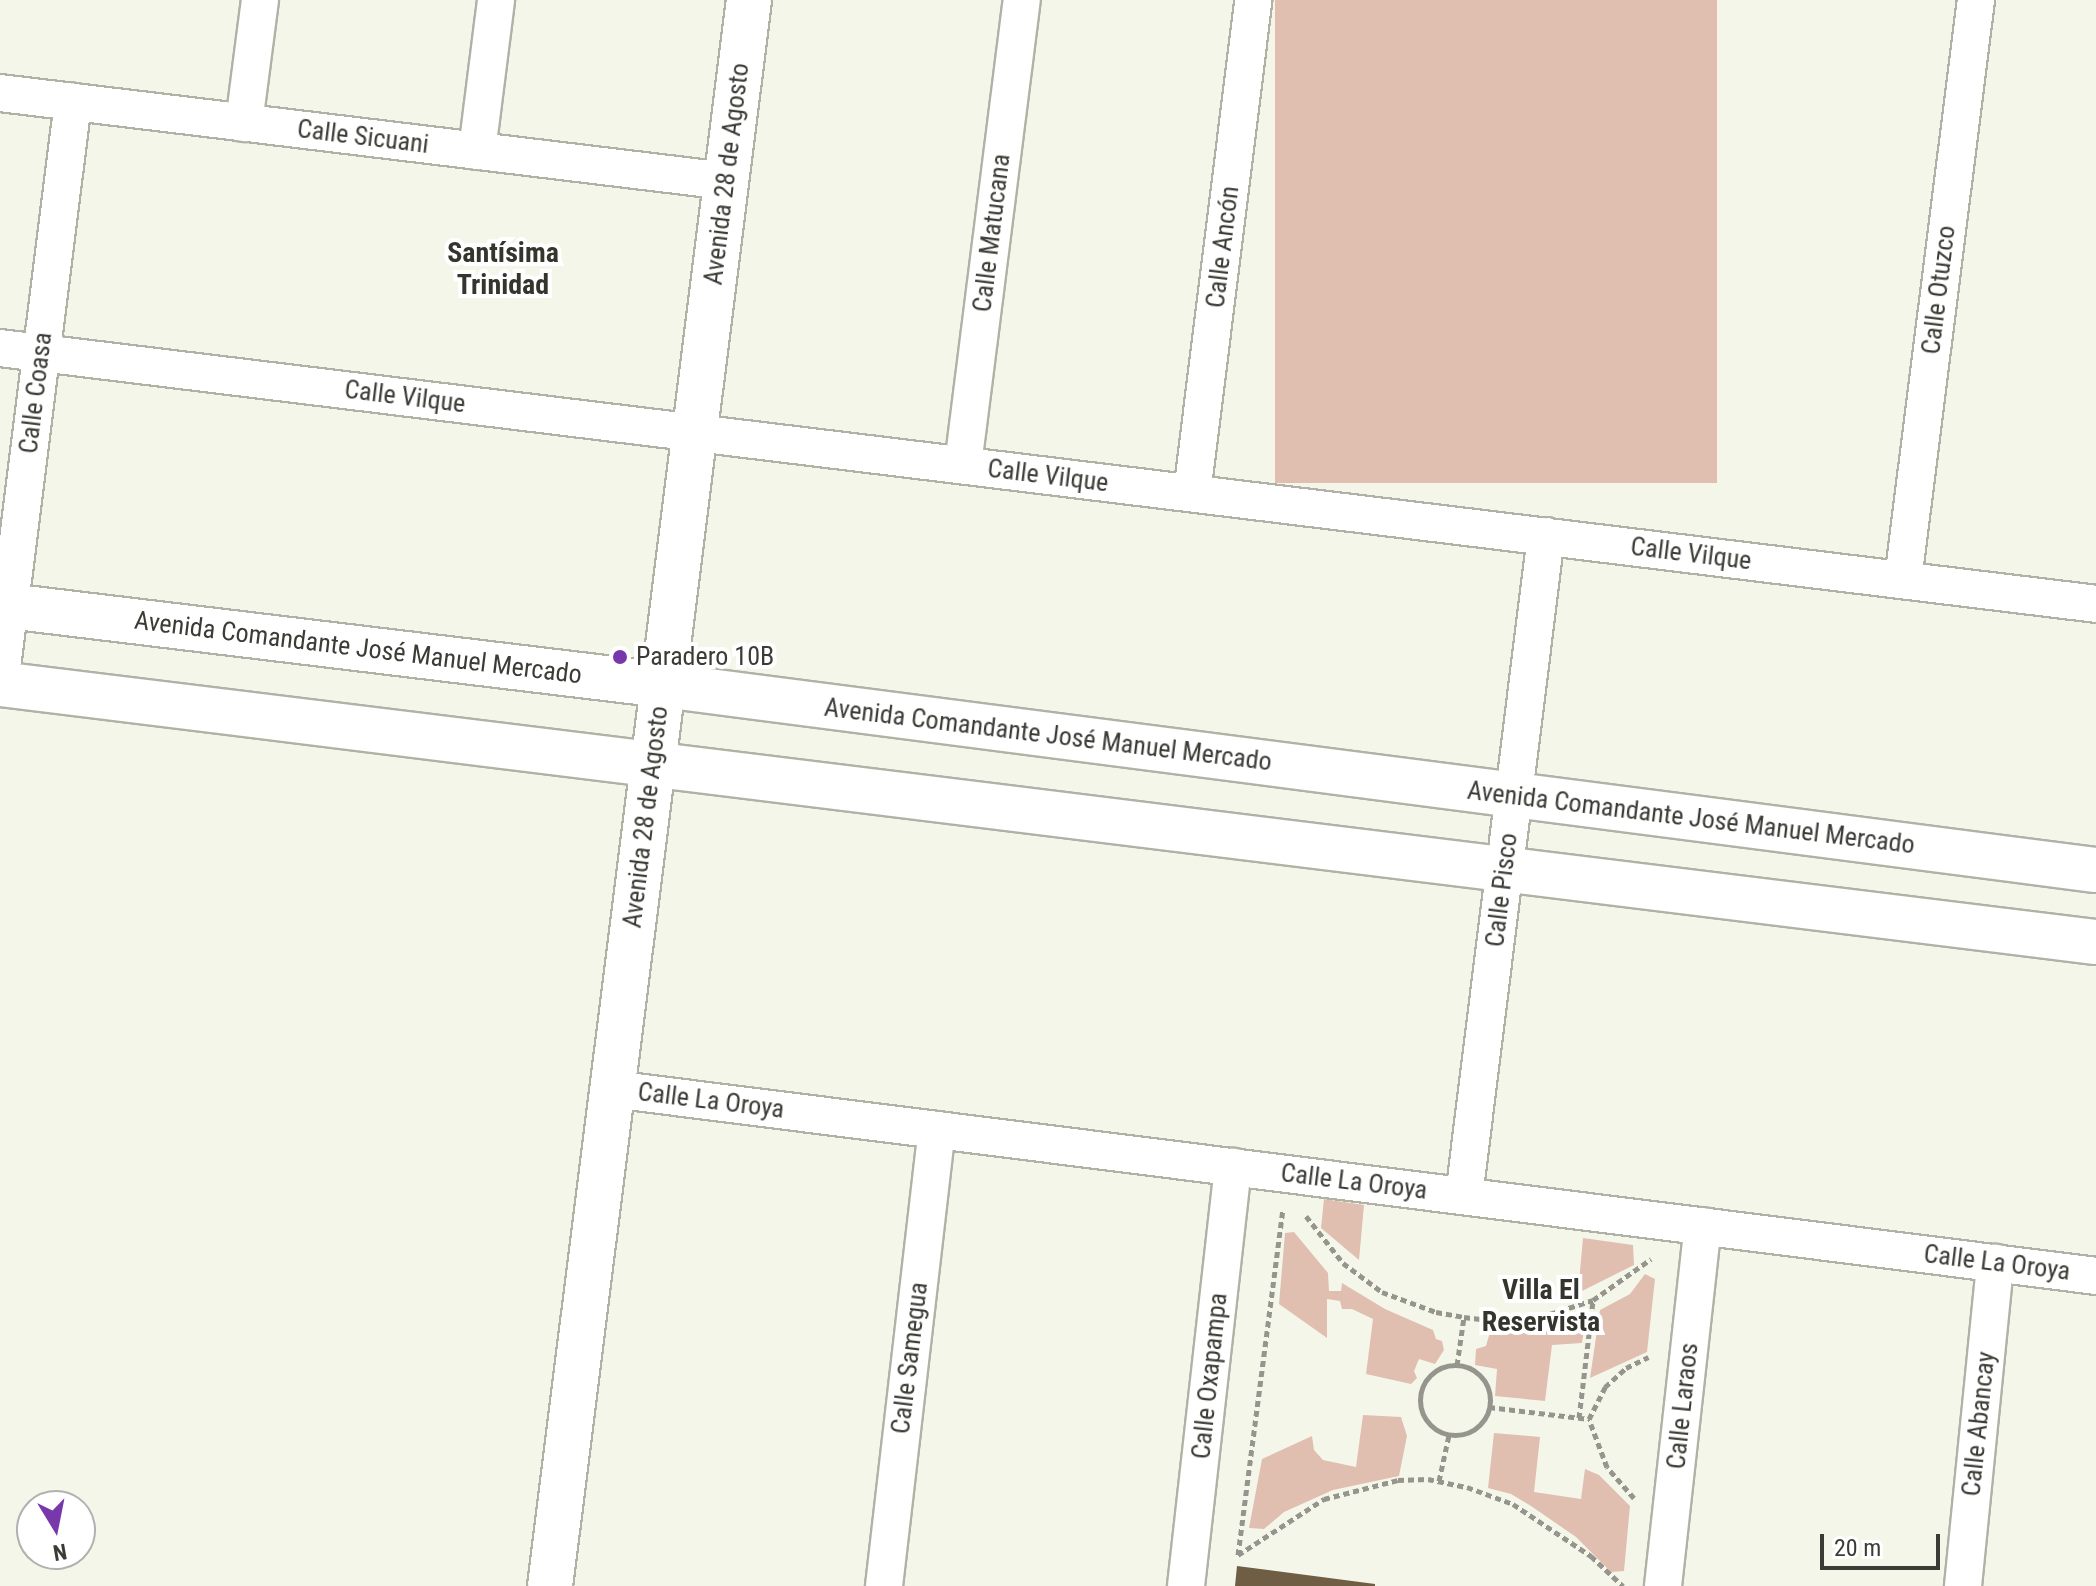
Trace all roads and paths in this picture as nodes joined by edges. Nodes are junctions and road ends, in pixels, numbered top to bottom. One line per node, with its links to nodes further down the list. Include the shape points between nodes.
1 (260, 0): 9 (street)
2 (496, 0): 10 (street)
3 (749, 0): 11 (street, Avenida 28 de Agosto)
4 (1022, 0): 15 (street, Calle Matucana)
5 (1253, 0): 16 (street, Calle Ancón)
6 (1976, 0): 18 (street, Calle Otuzco)
7 (0, 93): 8 (street, Calle Sicuani)
8 (73, 102): 9 (street, Calle Sicuani); 13 (street, Calle Coasa)
9 (244, 123): 10 (street, Calle Sicuani)
10 (477, 151): 11 (street, Calle Sicuani)
11 (726, 181): 14 (street, Avenida 28 de Agosto)
12 (0, 348): 13 (street, Calle Vilque)
13 (41, 353): 14 (street, Calle Vilque); 20 (street, Calle Coasa)
14 (695, 433): 15 (street, Calle Vilque); 22 (street, Avenida 28 de Agosto)
15 (963, 465): 16 (street, Calle Vilque)
16 (1192, 493): 17 (street, Calle Vilque)
17 (1546, 536): 18 (street, Calle Vilque); 24 (street, Calle Pisco)
18 (1903, 580): 19 (street, Calle Vilque)
19 (2096, 604)
20 (5, 605): 21 (street, Calle Coasa); 22 (street, Avenida Comandante José Manuel Mercado)
21 (0, 684): 23 (street)
22 (663, 685): 23 (street, Avenida 28 de Agosto); 24 (street, Avenida Comandante José Manuel Mercado)
23 (653, 764): 25 (street); 28 (street, Avenida 28 de Agosto)
24 (1514, 795): 25 (street, Calle Pisco); 26 (street, Avenida Comandante José Manuel Mercado)
25 (1504, 869): 27 (street); 31 (street, Calle Pisco)
26 (2096, 870)
27 (2096, 942)
28 (612, 1089): 29 (street, Calle La Oroya); 48 (street, Avenida 28 de Agosto)
29 (937, 1130): 30 (street, Calle La Oroya); 49 (street, Calle Samegua)
30 (1233, 1167): 31 (street, Calle La Oroya); 50 (street, Calle Oxapampa)
31 (1464, 1196): 34 (street, Calle La Oroya)
32 (1284, 1200): 46 (path, via 1238,1555 1324,1499 1398,1480)
33 (1301, 1209): 39 (path, via 1343,1263 1382,1292)
34 (1703, 1226): 36 (street, Calle La Oroya); 52 (street, Calle Laraos)
35 (1662, 1249): 38 (path)
36 (1995, 1263): 37 (street, Calle La Oroya); 53 (street, Calle Abancay)
37 (2096, 1276)
38 (1593, 1300): 39 (path, via 1550,1314); 43 (path)
39 (1464, 1317): 41 (path)
40 (1660, 1352): 44 (path, via 1626,1368 1605,1387)
41 (1457, 1365): 42 (path, via 1481,1376); 45 (path, via 1430,1375 1420,1404 1424,1418)
42 (1489, 1407): 43 (path); 45 (path, via 1482,1423)
43 (1579, 1418): 44 (path)
44 (1589, 1419): 47 (path, via 1607,1467)
45 (1449, 1435): 46 (path)
46 (1439, 1481): 51 (path, via 1513,1504 1591,1556)
47 (1643, 1507)
48 (550, 1586)
49 (884, 1586)
50 (1186, 1586)
51 (1623, 1586)
52 (1663, 1586)
53 (1963, 1586)

